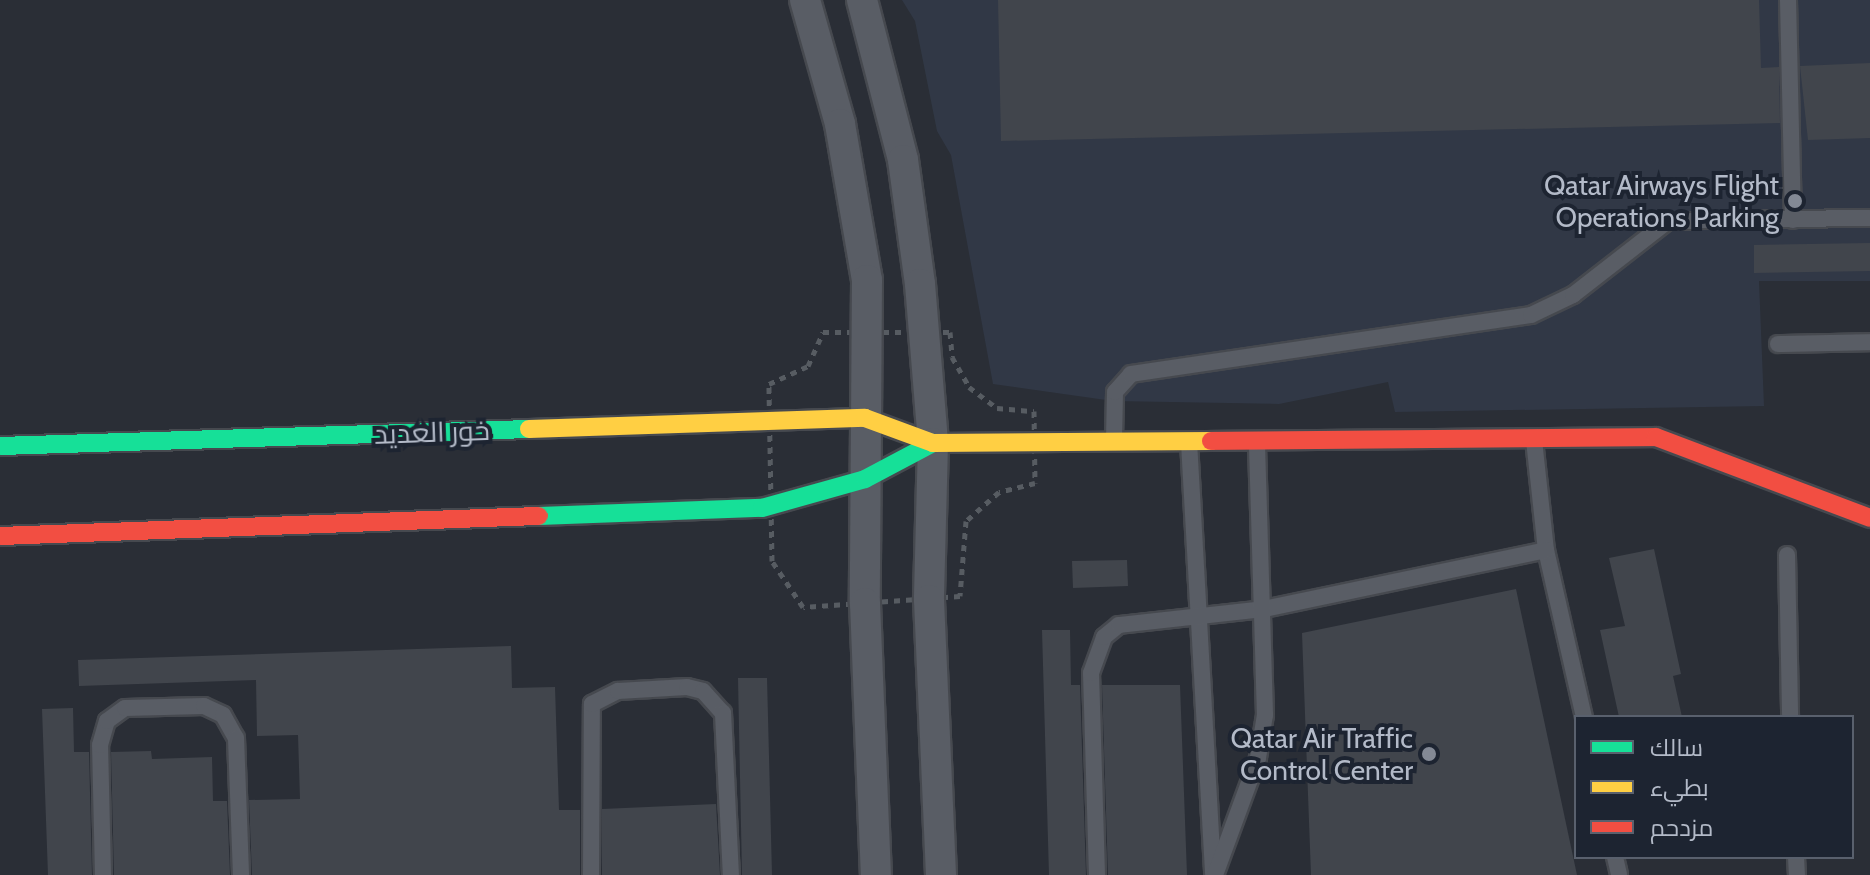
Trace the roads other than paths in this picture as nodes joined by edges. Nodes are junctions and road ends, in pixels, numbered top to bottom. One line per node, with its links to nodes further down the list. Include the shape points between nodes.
1 (805, 0): 8 (street, via 856,200 870,331)
2 (862, 0): 13 (street, via 914,224)
3 (1788, 0): 5 (lane)
4 (1870, 218): 5 (lane)
5 (1793, 220): 12 (lane, via 1668,221 1573,295 1531,315 1131,374 1115,392)
6 (1870, 342): 7 (lane)
7 (1778, 344)
8 (865, 418): 13 (main road, خور العديد); 14 (main road, خور العديد); 15 (street)
9 (1257, 440): 10 (main road); 11 (main road); 20 (lane)
10 (1534, 440): 16 (main road, via 1676,440); 18 (lane)
11 (1189, 441): 12 (main road); 21 (lane)
12 (1114, 442): 13 (main road)
13 (933, 443): 15 (main road); 29 (street, via 929,600)
14 (0, 446)
15 (865, 479): 17 (main road, via 762,508); 28 (street)
16 (1870, 518)
17 (0, 536)
18 (1546, 550): 20 (lane); 22 (lane)
19 (1787, 555): 23 (lane)
20 (1264, 609): 21 (lane); 31 (lane, via 1263,736)
21 (1194, 614): 30 (lane, via 1119,625 1095,653); 31 (lane)
22 (1584, 715)
23 (1790, 715)
24 (103, 875): 25 (lane, via 100,745 107,721 125,708 204,706 223,715 236,738)
25 (241, 875)
26 (591, 875): 27 (lane, via 586,734 592,704 618,691 687,687 703,691 723,713)
27 (731, 875)
28 (876, 875)
29 (941, 875)
30 (1097, 875)
31 (1214, 875)

